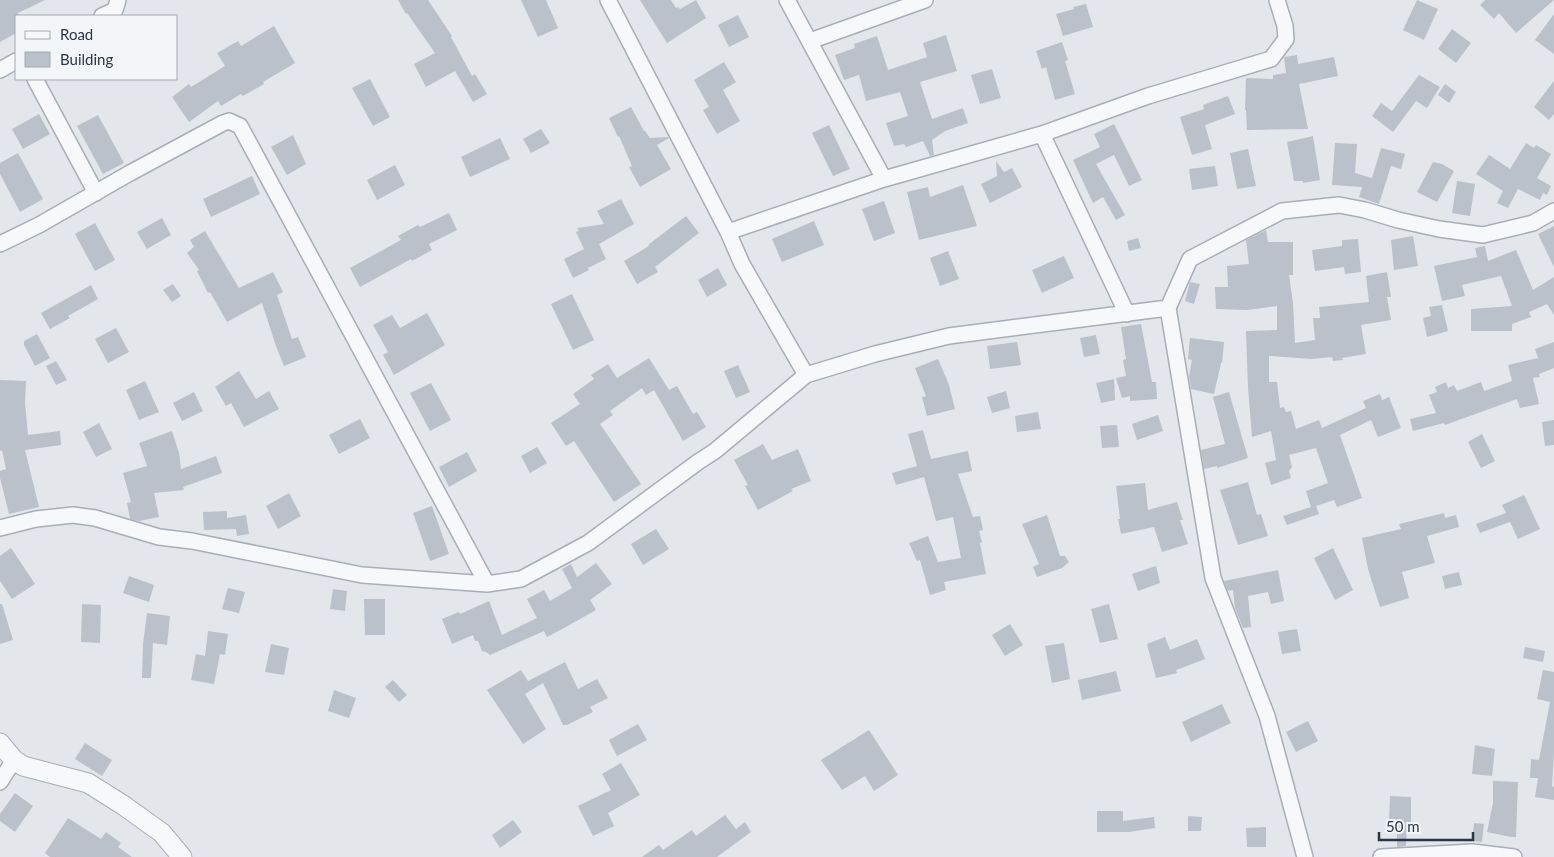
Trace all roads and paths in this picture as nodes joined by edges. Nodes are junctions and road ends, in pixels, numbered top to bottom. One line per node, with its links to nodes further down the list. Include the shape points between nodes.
1 (608, 0): 15 (street)
2 (787, 0): 7 (street)
3 (925, 0): 7 (street)
4 (1277, 0): 11 (street, via 1286,26 1286,39 1271,59 1148,96)
5 (120, 1): 6 (street, via 115,10)
6 (104, 15)
7 (810, 41): 12 (street)
8 (15, 62): 9 (street)
9 (0, 70)
10 (36, 80): 13 (street)
11 (1042, 134): 12 (street); 18 (street)
12 (884, 178): 15 (street)
13 (96, 193): 16 (street); 21 (street, via 229,120 240,126)
14 (1554, 211): 17 (street, via 1534,223 1483,235 1439,229 1339,205 1282,211 1190,259)
15 (728, 232): 19 (street, via 742,264)
16 (0, 244)
17 (1168, 308): 18 (street); 26 (street, via 1212,578 1267,716)
18 (1128, 314): 19 (street, via 949,336)
19 (806, 374): 21 (street, via 715,452 588,544 521,579)
20 (0, 528): 21 (street, via 36,519 73,515 159,537 362,575)
21 (487, 584)
22 (0, 743): 23 (street)
23 (14, 760): 24 (street); 25 (street, via 23,766 88,783 162,833)
24 (0, 782)
25 (182, 857)
26 (1305, 857)
27 (1381, 857): 28 (street, via 1472,852)
28 (1514, 857)

